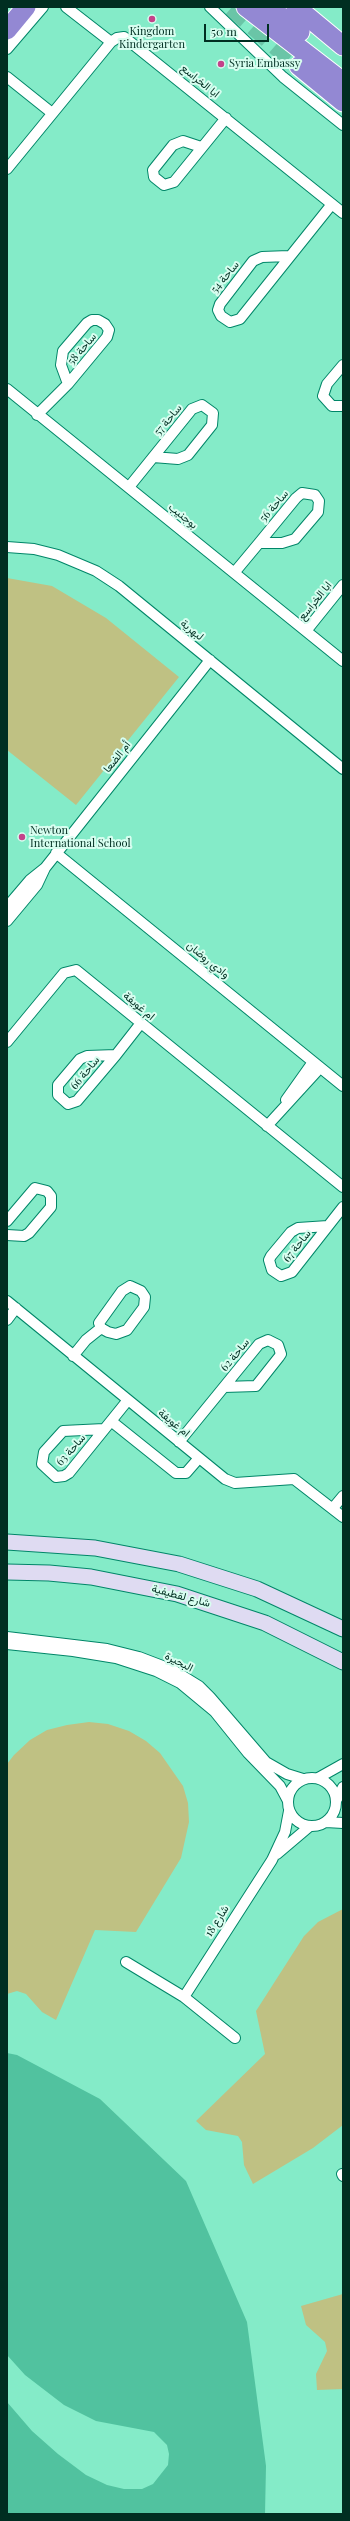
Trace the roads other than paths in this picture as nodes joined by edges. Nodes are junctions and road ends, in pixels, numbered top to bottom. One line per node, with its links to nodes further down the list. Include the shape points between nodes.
1 (26, 7): 8 (highway)
2 (43, 7): 11 (street)
3 (66, 7): 9 (street)
4 (210, 7): 19 (street, via 283,77)
5 (246, 7): 15 (highway)
6 (269, 7): 13 (highway)
7 (296, 7): 10 (highway)
8 (7, 30)
9 (111, 42): 17 (street); 18 (street, ابا الخراسع, via 120,37 129,40)
10 (343, 46)
11 (7, 49)
12 (299, 66): 16 (highway)
13 (343, 67)
14 (7, 77): 17 (street)
15 (343, 82)
16 (343, 102)
17 (52, 113): 21 (street)
18 (226, 118): 20 (street); 22 (street, ابا الخراسع)
19 (343, 125)
20 (201, 147): 20 (street, via 183,141 173,145 153,170 154,177 164,185 171,184)
21 (7, 169)
22 (332, 204): 23 (street, ابا الخراسع); 24 (street, ساحة 54)
23 (343, 213)
24 (289, 256): 24 (street, ساحة 54, via 262,257 253,261 220,304 220,316 230,322 240,319)
25 (343, 365): 28 (street, via 327,384 323,396 332,406)
26 (68, 384): 26 (street, ساحة 58, via 61,365 63,352 87,323 98,320 105,324 108,330 107,337); 29 (street, ساحة 58)
27 (7, 389): 29 (street, بوجنيب)
28 (343, 406)
29 (37, 415): 31 (street, بوجنيب)
30 (154, 457): 30 (street, ساحة 57, via 178,459 188,455 212,425 213,413 202,405 192,409); 31 (street, ساحة 57)
31 (129, 487): 34 (street, بوجنيب)
32 (259, 543): 32 (street, ساحة 56, via 282,543 295,539 318,512 320,501 315,495 302,493); 34 (street, ساحة 56)
33 (7, 547): 37 (street, لبهرية, via 34,549 58,555 96,571 119,586)
34 (234, 573): 36 (street, بوجنيب)
35 (343, 585): 36 (street, ابا الخراسع)
36 (306, 631): 38 (street, بوجنيب)
37 (210, 660): 39 (street, لبهرية); 40 (street, أم الضعا)
38 (343, 661)
39 (343, 769)
40 (56, 854): 41 (street, أم الضعا); 47 (street, وادي روضان)
41 (45, 868): 42 (street, أم الضعا, via 30,880); 43 (street, أم الضعا, via 36,885)
42 (7, 907)
43 (7, 921)
44 (141, 1023): 45 (street, ام غويفة, via 80,972 70,970 64,973); 46 (street, ساحة 66); 49 (street, ام غويفة)
45 (7, 1042)
46 (116, 1055): 46 (street, ساحة 66, via 87,1056 80,1059 58,1085 58,1095 68,1104 77,1101)
47 (317, 1065): 48 (street, وادي روضان); 49 (street, via 292,1088 284,1105)
48 (343, 1086)
49 (267, 1126): 50 (street, ام غويفة)
50 (343, 1187)
51 (343, 1207): 53 (street, ساحة 67)
52 (7, 1221): 54 (street, via 35,1188 47,1191 51,1196 51,1206 30,1233 24,1236)
53 (328, 1226): 53 (street, ساحة 67, via 298,1228 291,1232 271,1256 269,1260 272,1270 281,1276 292,1272)
54 (7, 1235)
55 (7, 1301): 56 (street, ام غويفة)
56 (16, 1308): 57 (street); 59 (street, ام غويفة)
57 (7, 1320)
58 (100, 1328): 58 (street, via 116,1334 127,1330 144,1307 145,1297 141,1291 130,1286 122,1291 99,1323); 59 (street)
59 (73, 1356): 61 (street, ام غويفة)
60 (224, 1387): 60 (street, ساحة 62, via 256,1386 279,1358 281,1354 278,1345 272,1340 259,1344); 64 (street, ساحة 62)
61 (128, 1400): 62 (street, ساحة 63); 64 (street, ام غويفة)
62 (111, 1421): 63 (street, ساحة 63); 65 (street, via 176,1473 186,1473)
63 (104, 1429): 63 (street, ساحة 63, via 63,1431 44,1452 42,1464 53,1475 64,1476 70,1473)
64 (180, 1442): 65 (street, ام غويفة)
65 (199, 1458): 67 (street, ام غويفة, via 230,1482 297,1480)
66 (343, 1496): 67 (street)
67 (333, 1508): 68 (street, ام غويفة)
68 (343, 1517)
69 (7, 1542): 71 (street, via 95,1548 173,1563 257,1589)
70 (7, 1572): 75 (street, شارع لقطيفية, via 49,1572 90,1577 177,1594 265,1623)
71 (343, 1629)
72 (7, 1637): 74 (street, البحيرة)
73 (7, 1644): 74 (street, البحيرة)
74 (52, 1644): 76 (street, البحيرة, via 119,1655 180,1683)
75 (343, 1662)
76 (220, 1712): 79 (street, البحيرة, via 266,1762 287,1774); 82 (street, البحيرة, via 248,1753 280,1786)
77 (342, 1768): 78 (street)
78 (318, 1778): 79 (street); 81 (street, via 331,1786)
79 (303, 1779): 82 (street, via 292,1788)
80 (343, 1787): 81 (street)
81 (339, 1805): 83 (street)
82 (289, 1806): 85 (street, via 296,1820); 86 (street, شارع 18, via 285,1832)
83 (326, 1822): 84 (street); 85 (street)
84 (343, 1823)
85 (310, 1826): 86 (street, شارع 18, via 298,1834)
86 (272, 1860): 88 (street, شارع 18)
87 (126, 1962): 88 (street)
88 (184, 1997): 89 (street)
89 (235, 2038)

